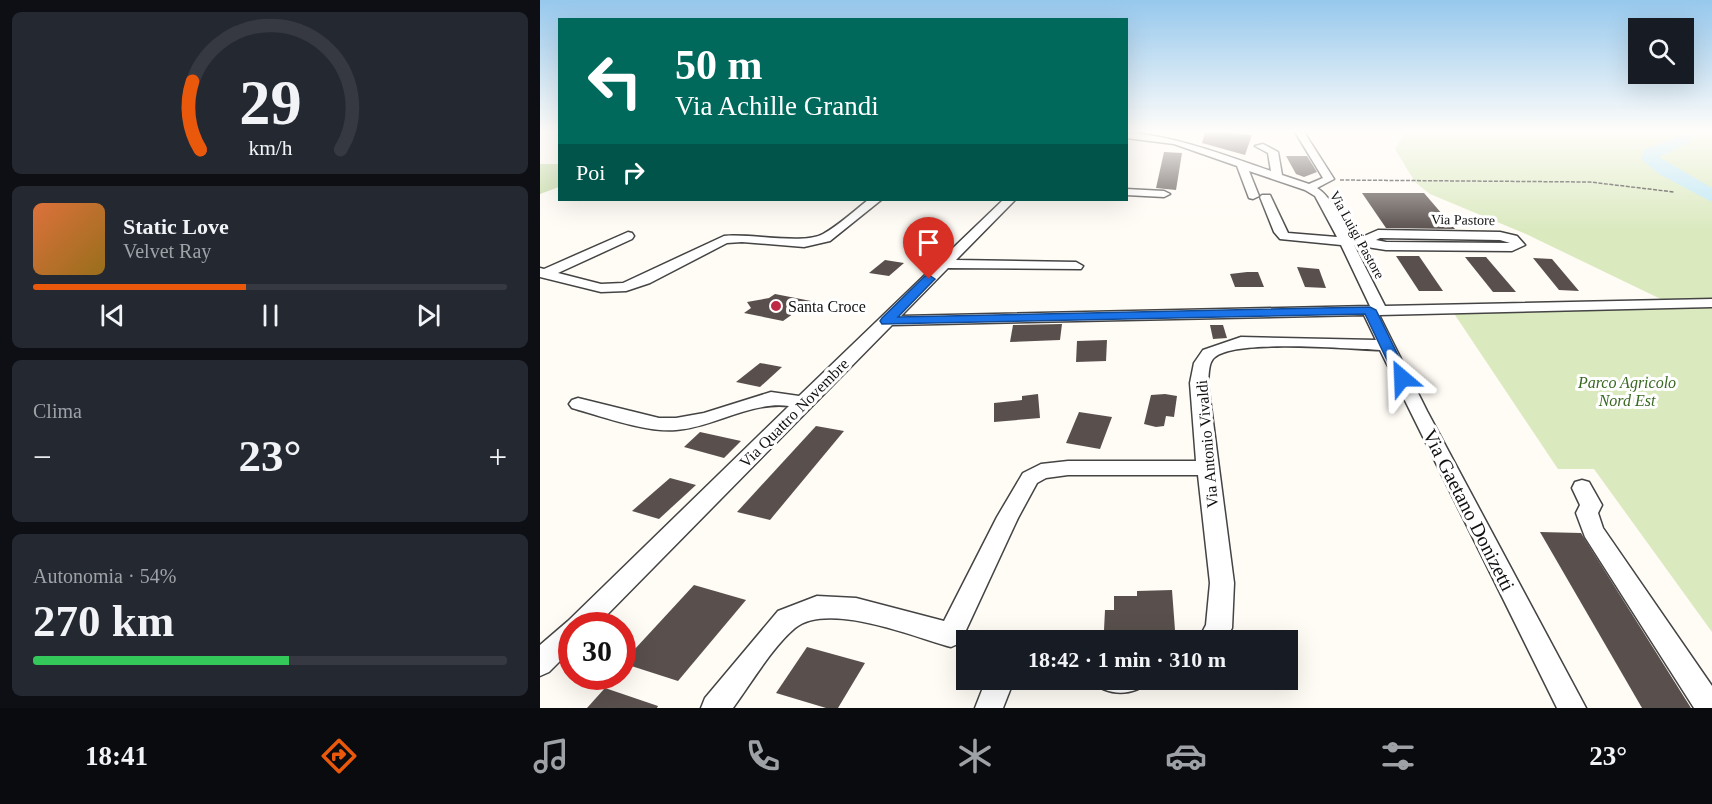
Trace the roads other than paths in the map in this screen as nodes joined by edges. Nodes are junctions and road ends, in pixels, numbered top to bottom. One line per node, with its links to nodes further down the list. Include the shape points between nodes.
1 (1242, 165): 4 (street, Via Luigi Pastore); 12 (street, Via Pastore, via 1284,236)
2 (1276, 165): 4 (street)
3 (1320, 165): 5 (street, via 1329,179)
4 (1277, 177): 5 (street, Via Luigi Pastore)
5 (1309, 188): 12 (street, Via Luigi Pastore, via 1325,200)
6 (1128, 192): 7 (street)
7 (1164, 194)
8 (874, 201): 17 (street, via 826,238 804,243 724,240 626,287 612,290)
9 (1009, 201): 15 (street, Via Quattro Novembre)
10 (1420, 235): 13 (street, Via Pastore, via 1378,234); 14 (street, Via Pastore); 14 (street, Via Pastore, via 1500,236 1514,239 1519,245)
11 (628, 236): 17 (street)
12 (1345, 241): 13 (street, Via Pastore); 19 (street, Via Luigi Pastore)
13 (1364, 241): 14 (street, Via Pastore, via 1386,246)
14 (1430, 246)
15 (944, 264): 16 (street); 20 (street, Via Quattro Novembre)
16 (1076, 266)
17 (542, 274)
18 (1712, 303): 19 (street)
19 (1375, 310): 20 (street); 21 (street, Via Gaetano Donizetti)
20 (886, 321): 22 (street, Via Quattro Novembre)
21 (1386, 345): 24 (street, Via Antonio Vivaldi, via 1241,342 1209,353 1202,363 1199,383); 35 (street, Via Gaetano Donizetti)
22 (804, 402): 23 (street, via 771,398 706,419 675,424 658,424); 26 (street, Via Quattro Novembre)
23 (578, 404)
24 (1207, 468): 27 (street, via 1068,468 1041,471 1030,478 1008,517); 28 (street, Via Antonio Vivaldi, via 1222,583)
25 (1581, 488): 36 (street, via 1591,505 1587,513 1593,531)
26 (592, 612)
27 (961, 630)
28 (1218, 630)
29 (956, 637): 33 (street, via 856,609 817,607 787,619)
30 (558, 643): 31 (street)
31 (543, 655)
32 (996, 690): 34 (street)
33 (715, 708)
34 (989, 708)
35 (1572, 708)
36 (1710, 708)

